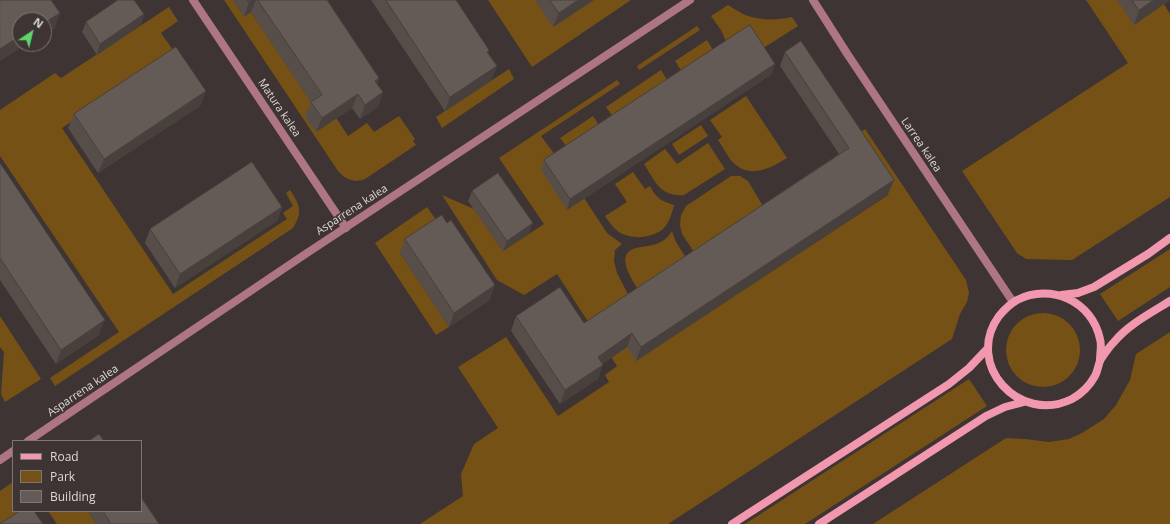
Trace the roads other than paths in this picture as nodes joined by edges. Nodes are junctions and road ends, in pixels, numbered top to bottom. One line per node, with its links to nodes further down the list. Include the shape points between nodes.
1 (193, 0): 4 (street, Matura kalea)
2 (690, 0): 4 (street, Asparrena kalea)
3 (813, 0): 8 (street, Larrea kalea)
4 (346, 228): 12 (street, Asparrena kalea)
5 (1170, 238): 6 (main road, via 1094,287 1078,293)
6 (1061, 295): 8 (main road, via 1036,294 1024,296); 10 (main road, via 1079,305 1093,320 1100,339)
7 (1170, 301): 10 (main road, via 1128,328)
8 (1013, 302): 9 (main road, via 995,322)
9 (988, 348): 11 (main road, via 990,365 998,380 1009,393); 15 (main road, via 949,384)
10 (1100, 360): 11 (main road, via 1092,380 1072,399 1057,405 1041,406)
11 (1024, 402): 16 (main road, via 986,416)
12 (29, 440)
13 (12, 452): 14 (street)
14 (0, 460)
15 (732, 524)
16 (819, 524)

